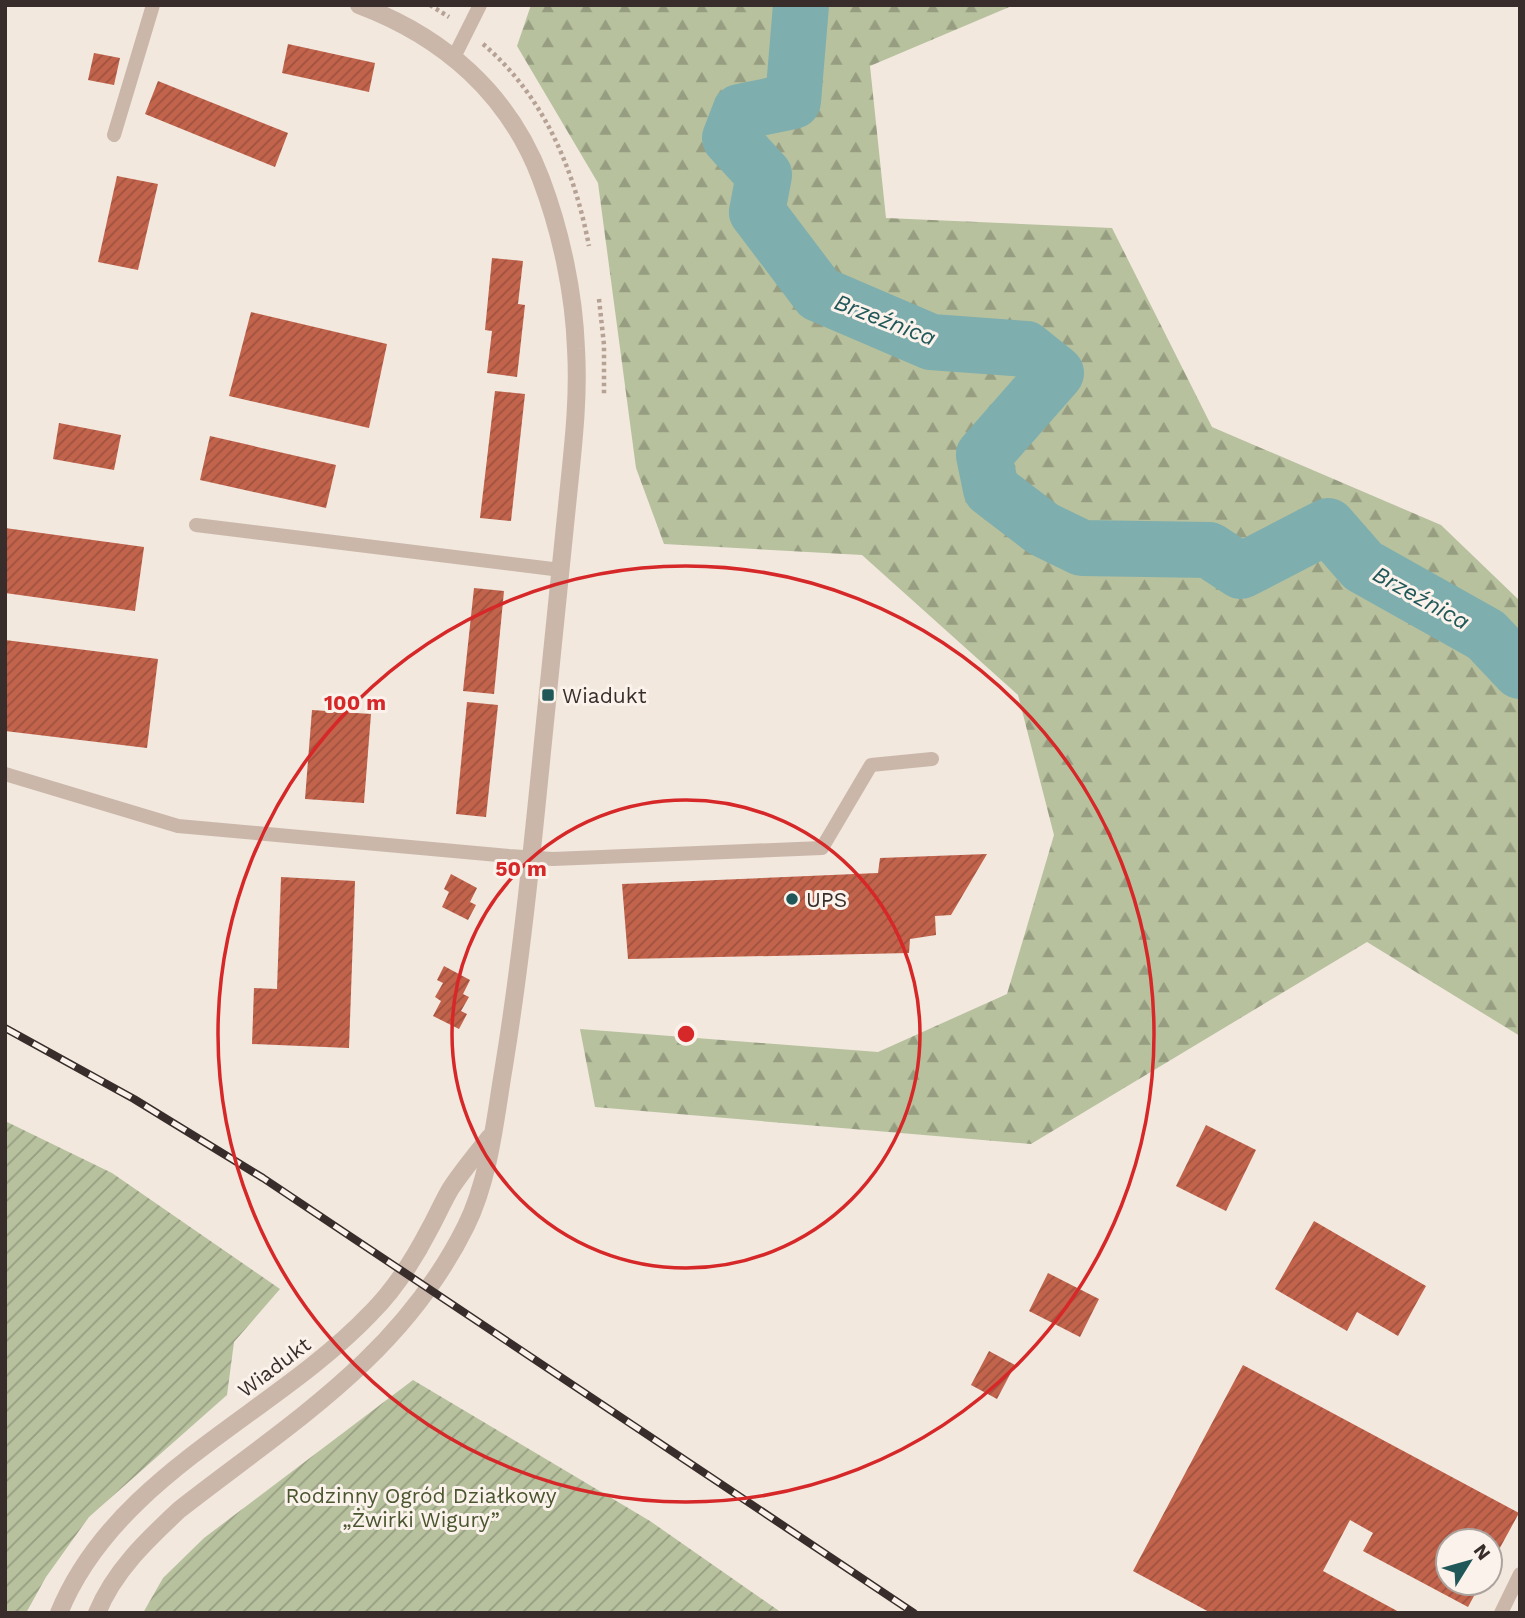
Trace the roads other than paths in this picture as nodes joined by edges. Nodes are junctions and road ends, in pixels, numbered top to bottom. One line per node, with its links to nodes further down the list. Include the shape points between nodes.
1 (153, 5): 5 (lane)
2 (359, 5): 4 (street, Wiadukt, via 421,33)
3 (480, 5): 4 (lane)
4 (454, 57): 7 (street, Wiadukt, via 498,100 515,126 540,178 560,243 573,316 577,381)
5 (114, 135)
6 (196, 525): 7 (lane)
7 (561, 570): 10 (street, Wiadukt)
8 (932, 759): 10 (lane, via 871,765 821,848)
9 (5, 774): 10 (lane, via 178,825)
10 (531, 857): 11 (street, Wiadukt, via 519,977)
11 (492, 1134): 13 (street, Wiadukt, via 450,1189 410,1263 374,1311 337,1347 164,1480 131,1511 75,1578); 14 (street, Wiadukt, via 483,1182 468,1222 413,1312 342,1384 149,1538 120,1572)
12 (1520, 1574): 15 (lane)
13 (59, 1613)
14 (97, 1613)
15 (1501, 1613)

